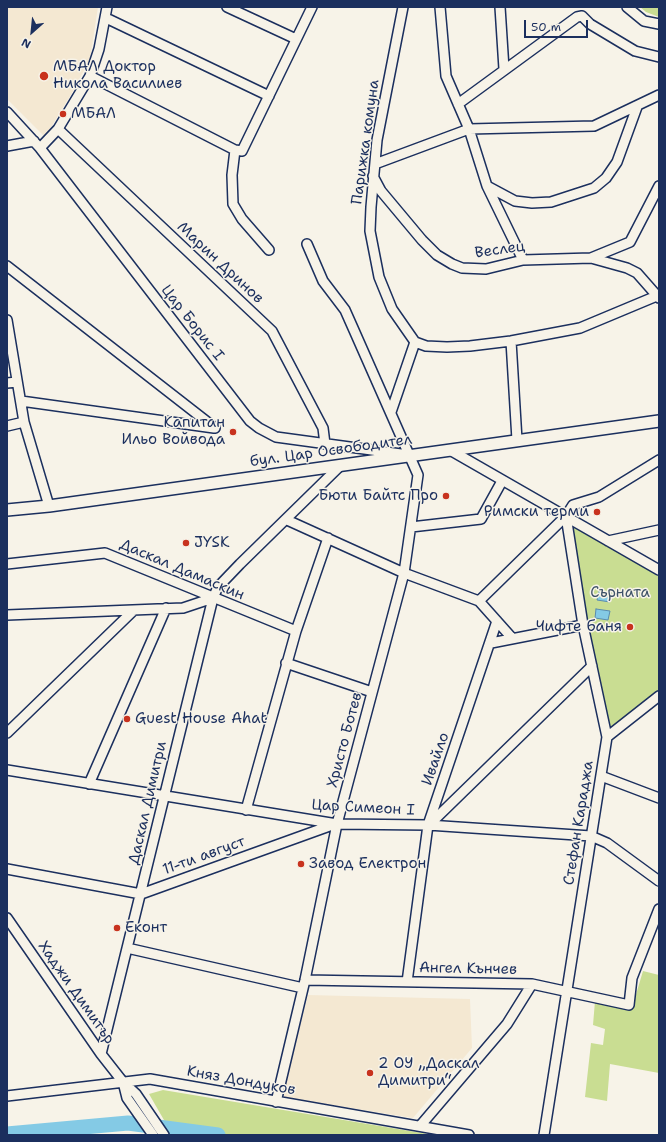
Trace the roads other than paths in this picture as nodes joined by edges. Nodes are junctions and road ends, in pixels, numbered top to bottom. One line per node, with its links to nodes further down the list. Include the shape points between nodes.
1 (107, 7): 9 (street)
2 (227, 7): 11 (street)
3 (312, 7): 11 (street)
4 (403, 7): 25 (street, Парижка комуна, via 377,140)
5 (440, 7): 17 (street, via 446,76)
6 (500, 7): 13 (street)
7 (627, 7): 10 (street, via 644,20)
8 (582, 12): 12 (street, via 590,24 635,51); 13 (street)
9 (106, 18): 14 (street, via 96,62); 15 (street)
10 (659, 24)
11 (296, 39): 15 (street)
12 (659, 57)
13 (504, 69): 17 (street)
14 (90, 76): 20 (street); 24 (street)
15 (269, 96): 24 (street, via 247,145)
16 (659, 96): 18 (street)
17 (458, 104): 21 (street)
18 (637, 107): 21 (street, via 594,126); 27 (street, via 617,162 606,178 594,188 551,202 532,203 515,201)
19 (7, 112): 22 (street, Цар Борис I)
20 (58, 129): 22 (street); 47 (street, Марин Дринов, via 272,331 323,428)
21 (470, 129): 25 (street); 27 (street)
22 (37, 144): 23 (street); 47 (street, Цар Борис I, via 250,421 276,437)
23 (7, 146)
24 (239, 150): 30 (street, via 232,175 233,204 242,219)
25 (375, 164): 26 (street, Парижка комуна)
26 (372, 175): 32 (street, Веслец, via 381,191 422,240 452,264 462,268 486,269); 38 (street, Парижка комуна, via 370,231 379,277 392,309)
27 (487, 186): 32 (street)
28 (659, 186): 31 (street, via 630,242)
29 (307, 244): 42 (street, Христо Ботев, via 324,281 345,310)
30 (269, 250)
31 (592, 258): 32 (street, Веслец); 34 (street, Веслец, via 637,273)
32 (524, 260)
33 (7, 266): 41 (street, via 215,428)
34 (658, 296): 37 (street, via 580,328)
35 (7, 320): 36 (street)
36 (8, 330): 39 (street)
37 (511, 341): 38 (street, via 447,347 426,346); 46 (street)
38 (415, 342): 42 (street)
39 (17, 382): 40 (street); 41 (street)
40 (7, 383)
41 (20, 401): 44 (street)
42 (391, 412): 49 (street, Христо Ботев)
43 (659, 421): 46 (main road, бул. Цар Освободител)
44 (24, 422): 45 (street); 53 (street)
45 (7, 426)
46 (517, 440): 48 (main road, бул. Цар Освободител)
47 (325, 444): 49 (street, Цар Борис I)
48 (450, 450): 49 (main road, бул. Цар Освободител); 52 (street)
49 (411, 456): 51 (main road, бул. Цар Освободител); 57 (street, Христо Ботев, via 418,475)
50 (659, 460): 55 (street, via 599,497 573,505)
51 (341, 465): 53 (main road, бул. Цар Освободител); 56 (street, Даскал Димитри)
52 (502, 481): 55 (street); 57 (street, via 481,519)
53 (49, 506): 54 (main road, бул. Цар Освободител)
54 (7, 510)
55 (566, 516): 60 (street); 65 (street); 70 (street, Стефан Караджа)
56 (287, 520): 59 (street); 64 (street, Даскал Димитри, via 218,587)
57 (411, 527): 63 (street, Христо Ботев)
58 (659, 530): 60 (street)
59 (328, 538): 63 (street); 71 (street)
60 (608, 541): 62 (street)
61 (7, 564): 64 (street, Даскал Дамаскин, via 106,553)
62 (659, 570)
63 (404, 573): 65 (street); 76 (street, Христо Ботев)
64 (213, 598): 66 (street, via 183,608); 71 (street, Даскал Дамаскин); 83 (street, Даскал Димитри)
65 (480, 601): 69 (street)
66 (166, 608): 67 (street); 82 (street)
67 (134, 610): 68 (street); 78 (street)
68 (7, 615)
69 (497, 621): 72 (street); 73 (street, Ивайло)
70 (583, 625): 72 (street); 75 (street, Стефан Караджа)
71 (296, 631): 74 (street)
72 (512, 638): 73 (street)
73 (491, 643): 87 (street, Ивайло)
74 (286, 663): 76 (street); 85 (street)
75 (592, 666): 79 (street, Стефан Караджа); 87 (street)
76 (372, 692): 86 (street, Христо Ботев)
77 (659, 696): 79 (street)
78 (7, 733)
79 (607, 736): 81 (street, Стефан Караджа)
80 (7, 770): 82 (street, Цар Симеон I)
81 (601, 776): 84 (street); 88 (street, Стефан Караджа)
82 (89, 784): 83 (street, Цар Симеон I)
83 (163, 796): 85 (street, Цар Симеон I); 91 (street, Даскал Димитри)
84 (659, 798)
85 (246, 810): 86 (street, Цар Симеон I)
86 (337, 824): 87 (street, Цар Симеон I); 91 (street, 11-ти август); 97 (street, Христо Ботев)
87 (428, 825): 88 (street, Цар Симеон I); 96 (street, Ивайло)
88 (591, 836): 90 (street, Цар Симеон I, via 607,843); 99 (street, Стефан Караджа)
89 (7, 869): 91 (street)
90 (659, 881)
91 (141, 894): 95 (street, Даскал Димитри)
92 (659, 909): 99 (street, Ангел Кънчев, via 632,978 629,1005)
93 (7, 918): 94 (street, Хаджи Димитър)
94 (11, 932): 100 (street, Хаджи Димитър)
95 (127, 948): 97 (street, Ангел Кънчев); 100 (street, Даскал Димитри)
96 (407, 982): 97 (street, Ангел Кънчев); 98 (street, Ангел Кънчев)
97 (304, 984): 104 (street, Христо Ботев)
98 (532, 984): 99 (street, Ангел Кънчев); 105 (street, via 507,1024)
99 (567, 990): 109 (street, Стефан Караджа)
100 (101, 1054): 101 (street, Хаджи Димитър)
101 (123, 1082): 102 (street, Княз Дондуков); 103 (street, Хаджи Димитър); 104 (street, Княз Дондуков, via 150,1079)
102 (7, 1096)
103 (132, 1096): 106 (street, Хаджи Димитър); 107 (street, Хаджи Димитър)
104 (276, 1102): 105 (street, Княз Дондуков)
105 (420, 1126): 108 (street, Княз Дондуков)
106 (153, 1135)
107 (164, 1135)
108 (469, 1135)
109 (544, 1135)

